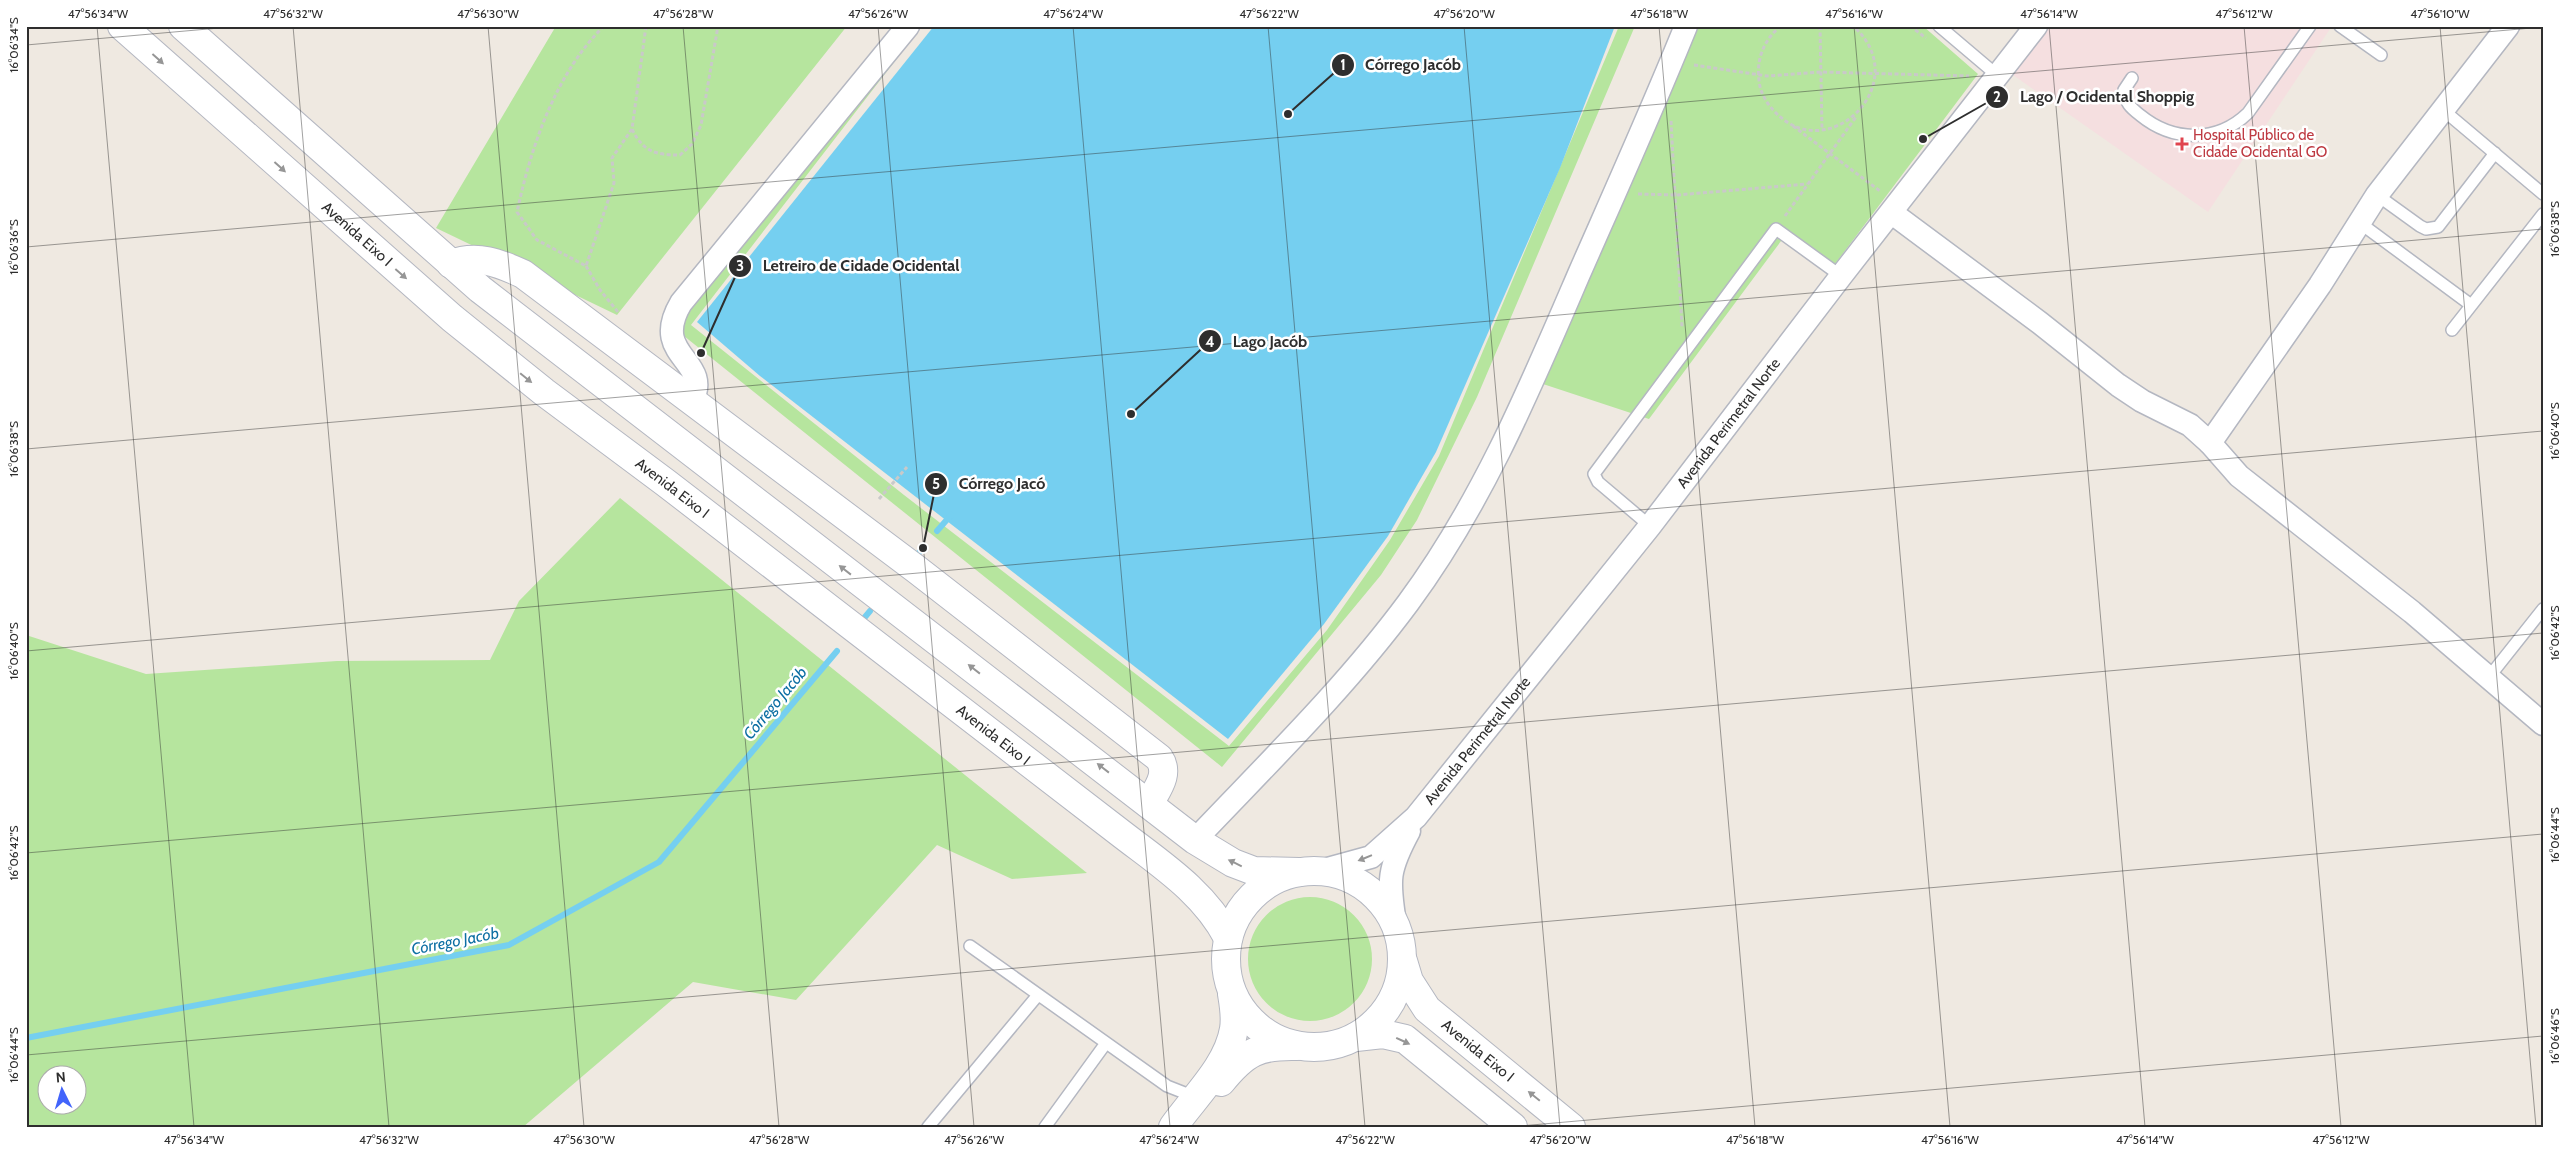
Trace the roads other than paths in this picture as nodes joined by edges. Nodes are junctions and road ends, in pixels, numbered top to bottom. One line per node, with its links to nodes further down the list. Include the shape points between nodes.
1 (122, 26): 35 (main road, Avenida Eixo I, one-way to 35, via 452,318 544,392 1138,846 1194,892 1219,921)
2 (183, 26): 20 (main road)
3 (908, 26): 24 (street, via 674,315 672,342 693,369 698,382)
4 (1686, 26): 32 (street, via 1524,401 1449,541 1366,658)
5 (2036, 26): 11 (street, Avenida Perimetral Norte)
6 (2310, 26): 12 (lane, via 2248,113 2234,125 2215,133 2185,136 2149,123 2126,102 2124,90)
7 (2340, 26): 10 (lane)
8 (2508, 26): 13 (street)
9 (1943, 30): 11 (lane)
10 (2381, 55)
11 (1998, 76): 17 (street, Avenida Perimetral Norte)
12 (2132, 78)
13 (2442, 109): 14 (lane); 16 (street)
14 (2495, 153): 15 (lane); 16 (lane, via 2438,227 2426,229 2420,226)
15 (2543, 194)
16 (2377, 195): 19 (street)
17 (1895, 209): 21 (street, Avenida Perimetral Norte); 25 (street, via 2118,385 2190,425)
18 (2543, 214): 22 (lane)
19 (2360, 224): 22 (lane); 25 (street)
20 (451, 264): 24 (main road, via 462,260 488,260 523,274); 30 (main road, one-way to 20)
21 (1841, 276): 26 (street, Avenida Perimetral Norte); 26 (lane, via 1776,229 1594,474 1598,482)
22 (2471, 305): 23 (lane)
23 (2452, 330)
24 (692, 401): 30 (main road, via 916,569 1159,758 1164,769 1163,779)
25 (2210, 443): 28 (street, via 2239,476)
26 (1650, 526): 31 (street, Avenida Perimetral Norte)
27 (2543, 609): 28 (lane)
28 (2490, 677): 29 (street)
29 (2543, 724)
30 (1149, 804): 32 (main road)
31 (1416, 817): 33 (street, Avenida Perimetral Norte, one-way to 33, via 1371,857); 34 (street, Avenida Perimetral Norte, via 1394,859 1390,875)
32 (1196, 840): 33 (main road, one-way to 32, via 1254,871 1233,863)
33 (1309, 871): 34 (main road, via 1341,873 1366,885 1379,895); 35 (main road, via 1278,878 1260,888 1235,919)
34 (1395, 923): 37 (main road)
35 (1228, 938): 38 (main road, via 1226,966)
36 (970, 946): 39 (lane)
37 (1403, 960): 40 (main road, via 1398,987 1387,1009); 49 (main road, Avenida Eixo I, one-way to 37, via 1427,1009 1409,981)
38 (1232, 994): 42 (main road, via 1258,1028); 43 (main road, via 1234,1029 1230,1044)
39 (1038, 995): 41 (lane); 44 (lane)
40 (1356, 1037): 42 (main road, via 1327,1046); 48 (main road, one-way to 48, via 1384,1034 1405,1039)
41 (1106, 1043): 43 (lane, via 1167,1086); 45 (lane)
42 (1297, 1046): 43 (main road, via 1267,1047 1243,1058)
43 (1202, 1097): 46 (main road); 47 (main road)
44 (928, 1127)
45 (1045, 1127)
46 (1172, 1127)
47 (1182, 1127)
48 (1513, 1127)
49 (1571, 1127)

